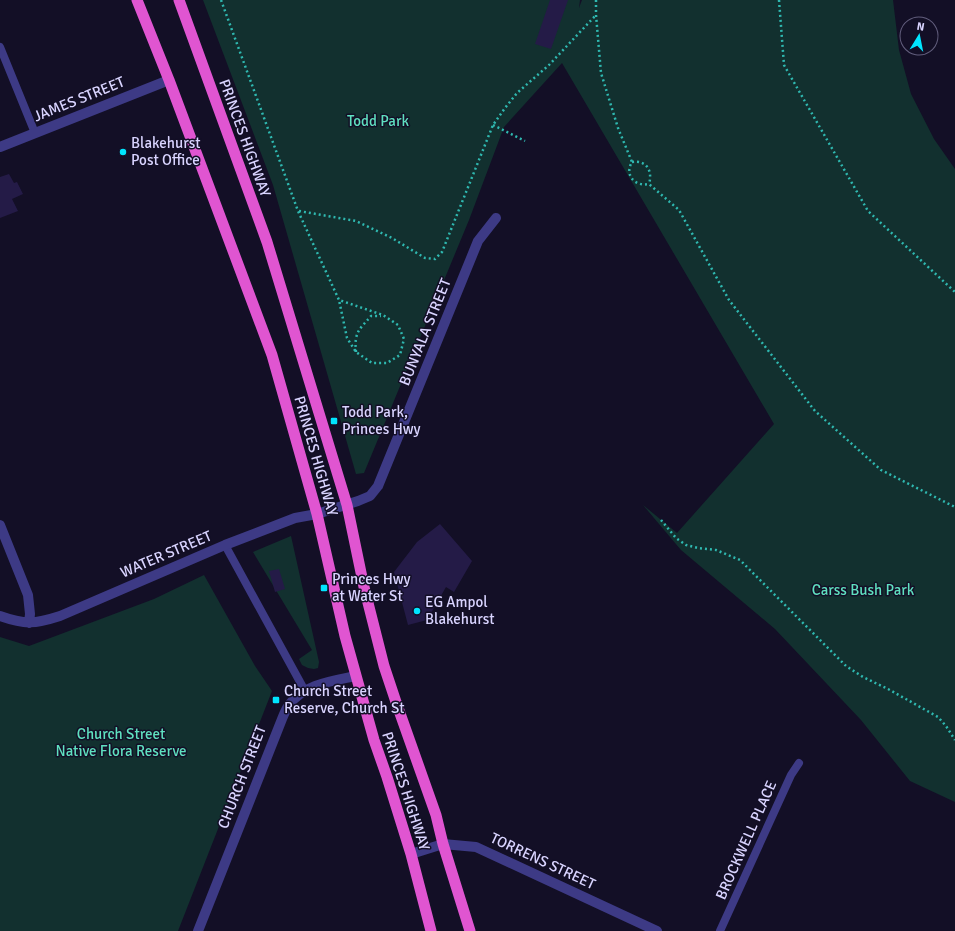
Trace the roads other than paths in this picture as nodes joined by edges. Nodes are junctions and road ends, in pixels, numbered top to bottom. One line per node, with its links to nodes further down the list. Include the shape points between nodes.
1 (137, 0): 4 (highway, PRINCES HIGHWAY)
2 (179, 0): 8 (highway, PRINCES HIGHWAY, via 267,242)
3 (0, 47): 5 (lane)
4 (169, 80): 5 (street, JAMES STREET); 9 (highway, PRINCES HIGHWAY, via 272,355)
5 (35, 133): 6 (street, JAMES STREET)
6 (0, 147)
7 (496, 218): 8 (street, BUNYALA STREET, via 478,241 378,486 370,496)
8 (347, 505): 9 (street, BUNYALA STREET); 17 (highway, PRINCES HIGHWAY, via 384,666 436,815)
9 (317, 514): 11 (street, WATER STREET, via 294,518); 14 (highway, PRINCES HIGHWAY)
10 (0, 525): 13 (street, via 28,595)
11 (225, 545): 13 (street, WATER STREET, via 60,616); 15 (lane)
12 (0, 616): 13 (street)
13 (29, 623)
14 (356, 676): 15 (street, CHURCH STREET); 18 (highway, PRINCES HIGHWAY)
15 (305, 691): 19 (street, CHURCH STREET, via 290,704 282,718)
16 (799, 763): 23 (lane, BROCKWELL PLACE, via 791,774)
17 (443, 844): 18 (street, TORRENS STREET); 21 (highway, PRINCES HIGHWAY); 22 (street, TORRENS STREET, via 476,847)
18 (411, 854): 20 (highway, PRINCES HIGHWAY)
19 (198, 931)
20 (431, 931)
21 (470, 931)
22 (657, 931)
23 (720, 931)

